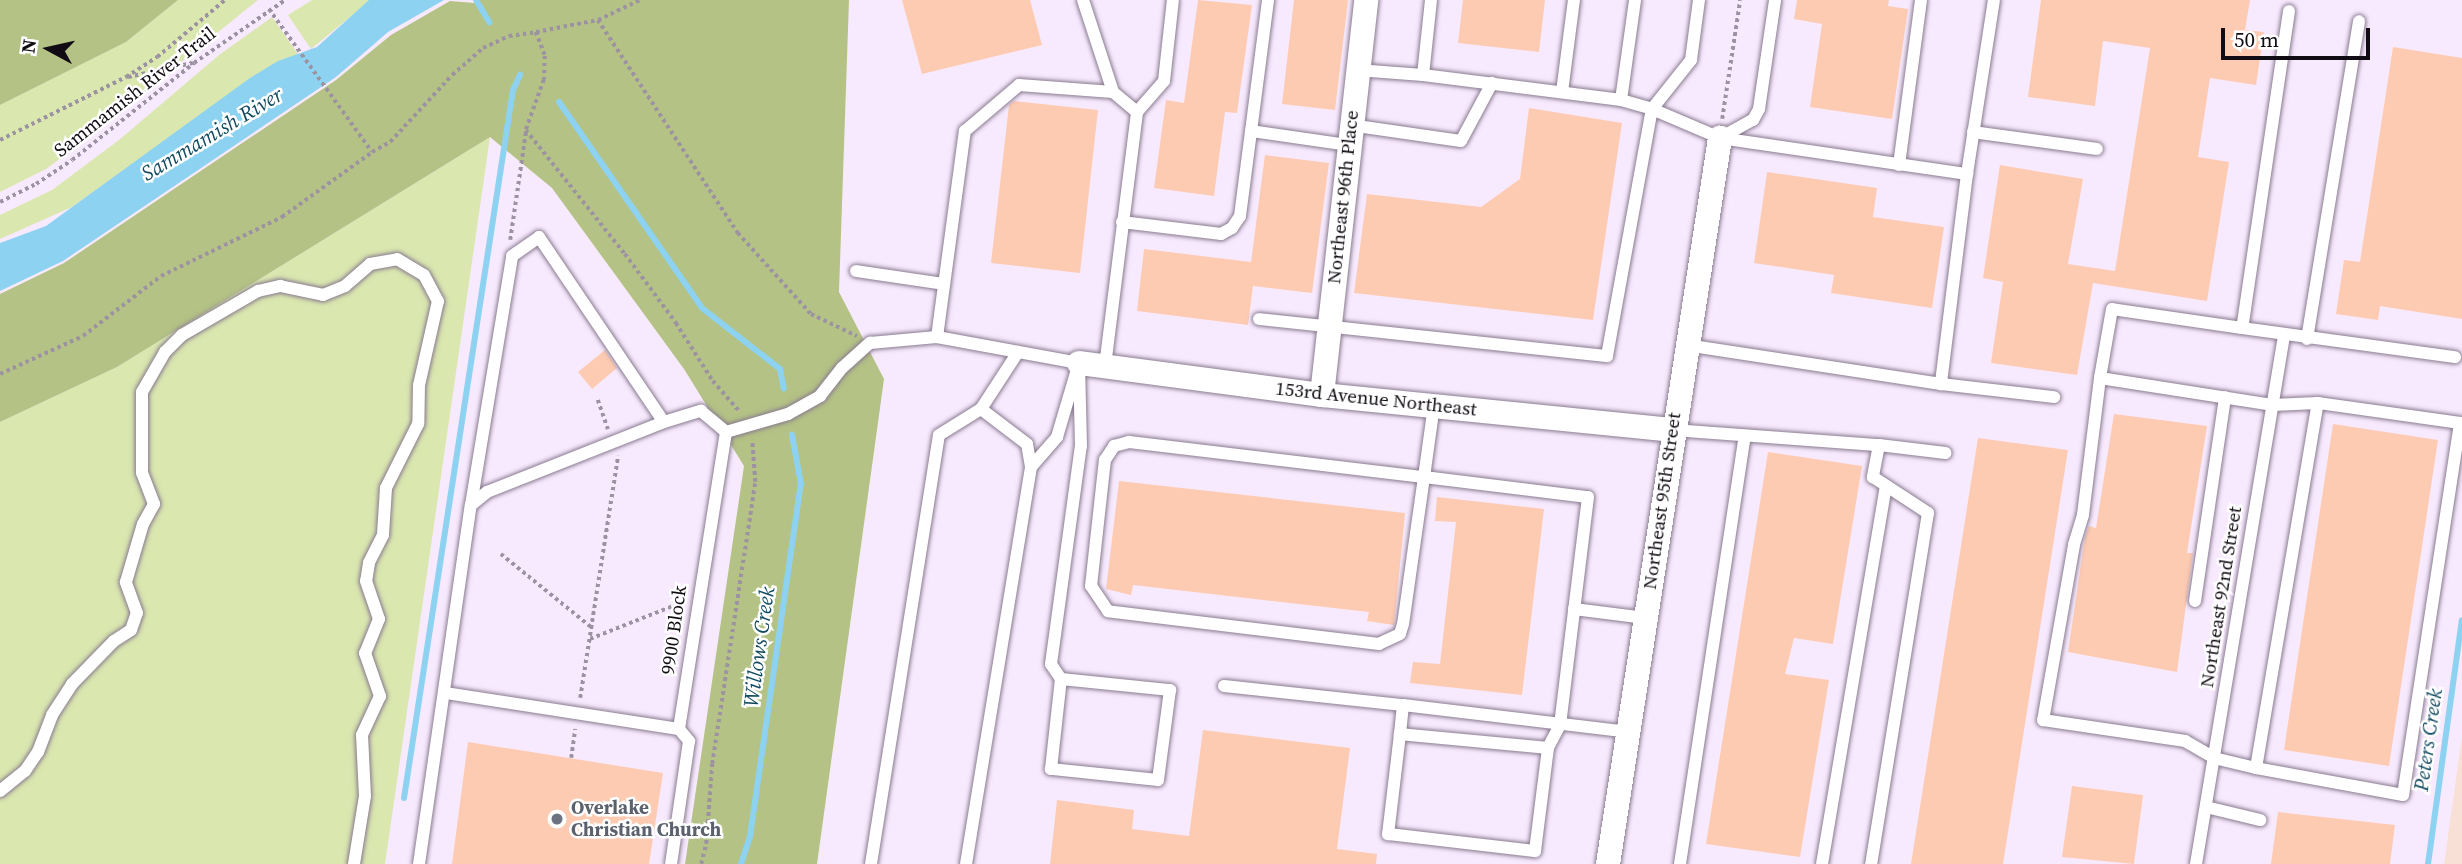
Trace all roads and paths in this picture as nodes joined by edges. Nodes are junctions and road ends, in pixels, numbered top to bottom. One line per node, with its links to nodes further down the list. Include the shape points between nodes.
1 (225, 0): 24 (path)
2 (285, 0): 16 (path, Sammamish River Trail)
3 (640, 0): 18 (path)
4 (1083, 0): 26 (lane)
5 (1173, 0): 30 (lane, via 1164,81)
6 (1268, 0): 32 (lane)
7 (1366, 0): 22 (street, Northeast 96th Place)
8 (1431, 0): 23 (lane)
9 (1574, 0): 27 (lane)
10 (1635, 0): 28 (lane)
11 (1699, 0): 29 (lane, via 1691,60)
12 (1740, 0): 35 (path)
13 (1774, 0): 35 (lane, via 1759,108 1753,120)
14 (1922, 0): 38 (lane)
15 (1994, 0): 33 (lane)
16 (270, 9): 21 (path, Sammamish River Trail); 57 (path, via 372,152 282,217 161,276 83,336)
17 (2289, 11): 47 (lane)
18 (598, 20): 20 (path); 51 (path, via 738,233 811,314)
19 (2359, 21): 50 (lane)
20 (536, 32)
21 (194, 63): 24 (path); 40 (path, Sammamish River Trail, via 72,160)
22 (1357, 70): 23 (lane); 34 (street, Northeast 96th Place)
23 (1423, 75): 25 (lane)
24 (126, 77): 36 (path)
25 (1492, 83): 27 (lane); 34 (lane, via 1461,141)
26 (1113, 92): 30 (lane); 44 (lane, via 1019,85 965,131)
27 (1562, 92): 28 (lane)
28 (1621, 100): 29 (lane)
29 (1652, 109): 35 (lane); 46 (lane, via 1607,356)
30 (1137, 112): 41 (lane)
31 (526, 130): 42 (path, via 509,238)
32 (1251, 131): 34 (lane); 41 (lane, via 1240,216 1227,233)
33 (1973, 132): 37 (lane); 39 (lane)
34 (1349, 135): 46 (street, Northeast 96th Place)
35 (1720, 138): 38 (lane); 52 (street, Northeast 95th Street)
36 (0, 140)
37 (2097, 149)
38 (1899, 165): 39 (lane)
39 (1967, 174): 59 (lane)
40 (0, 202)
41 (1122, 222): 56 (lane)
42 (512, 256): 68 (lane, via 540,237); 78 (lane)
43 (856, 271): 44 (lane)
44 (944, 284): 49 (lane)
45 (1259, 319): 46 (lane)
46 (1329, 324): 60 (street, Northeast 96th Place)
47 (2242, 328): 48 (lane); 58 (lane, via 2112,309)
48 (2284, 336): 50 (lane); 66 (lane, Northeast 92nd Street)
49 (937, 337): 51 (lane); 53 (lane)
50 (2307, 339): 54 (lane)
51 (870, 343): 70 (lane, via 820,396 788,414)
52 (1686, 345): 59 (lane); 69 (street, Northeast 95th Street)
53 (1018, 352): 55 (lane); 67 (lane)
54 (2455, 357)
55 (1079, 363): 56 (street, 153rd Avenue Northeast); 75 (lane, via 1057,437); 86 (lane, via 1082,446 1051,664)
56 (1105, 366): 60 (street, 153rd Avenue Northeast)
57 (0, 374)
58 (2100, 378): 62 (lane); 97 (lane, via 2083,515 2043,720 2185,741)
59 (1941, 384): 61 (lane)
60 (1322, 395): 65 (street, 153rd Avenue Northeast)
61 (2054, 397)
62 (2225, 397): 66 (lane); 81 (lane)
63 (598, 400): 72 (path)
64 (2318, 403): 66 (lane); 98 (lane); 98 (lane, via 2460,423 2403,795)
65 (1434, 405): 69 (street, 153rd Avenue Northeast); 76 (lane)
66 (2272, 405): 97 (lane, Northeast 92nd Street)
67 (981, 409): 75 (lane, via 1027,444); 105 (lane, via 939,435)
68 (664, 422): 70 (lane, via 701,411); 72 (lane)
69 (1672, 430): 71 (lane); 83 (street, Northeast 95th Street)
70 (726, 432): 80 (lane, 9900 Block)
71 (1745, 436): 73 (lane); 108 (lane)
72 (613, 443): 78 (lane, via 487,492); 84 (path, via 618,457)
73 (1879, 445): 74 (lane); 77 (lane, via 1872,477)
74 (1946, 453)
75 (1031, 467): 106 (lane)
76 (1424, 477): 76 (lane, via 1129,442 1114,446 1105,460 1091,586 1108,611 1380,644 1400,634 1403,624); 82 (lane, via 1588,497)
77 (1886, 486): 109 (lane); 110 (lane, via 1927,513)
78 (471, 505): 88 (lane)
79 (501, 554): 84 (path)
80 (698, 596): 85 (path); 92 (lane, 9900 Block)
81 (2195, 601)
82 (1574, 609): 83 (lane); 91 (lane)
83 (1645, 618): 93 (street, Northeast 95th Street)
84 (591, 627): 85 (path)
85 (589, 639): 90 (path)
86 (1061, 680): 86 (lane, via 1051,769 1158,780 1170,690)
87 (1224, 686): 89 (lane)
88 (446, 694): 90 (lane); 103 (lane)
89 (1403, 705): 91 (lane); 94 (lane)
90 (578, 714): 92 (lane); 96 (path)
91 (1560, 725): 93 (lane); 95 (lane)
92 (679, 729): 104 (lane, 9900 Block, via 689,741)
93 (1628, 733): 107 (street, Northeast 95th Street)
94 (1399, 734): 95 (lane); 95 (lane, via 1388,834 1535,851)
95 (1548, 748)
96 (571, 758)
97 (2214, 758): 98 (lane); 100 (lane, Northeast 92nd Street)
98 (2256, 768)
99 (0, 790): 102 (lane, via 25,771 38,752 52,715 72,684 114,640 131,630 137,613 126,582 143,524 154,504 142,473 142,392 165,352 182,335 258,291 280,286 323,295 345,286 370,264 397,259 424,275 438,301 419,385 418,424 386,488 383,535 369,562 366,581 379,619 365,653 380,696 362,735 365,796)
100 (2206, 807): 101 (lane); 111 (lane, Northeast 92nd Street)
101 (2260, 820)
102 (354, 864)
103 (419, 864)
104 (671, 864)
105 (871, 864)
106 (966, 864)
107 (1608, 864)
108 (1680, 864)
109 (1822, 864)
110 (1871, 864)
111 (2196, 864)

